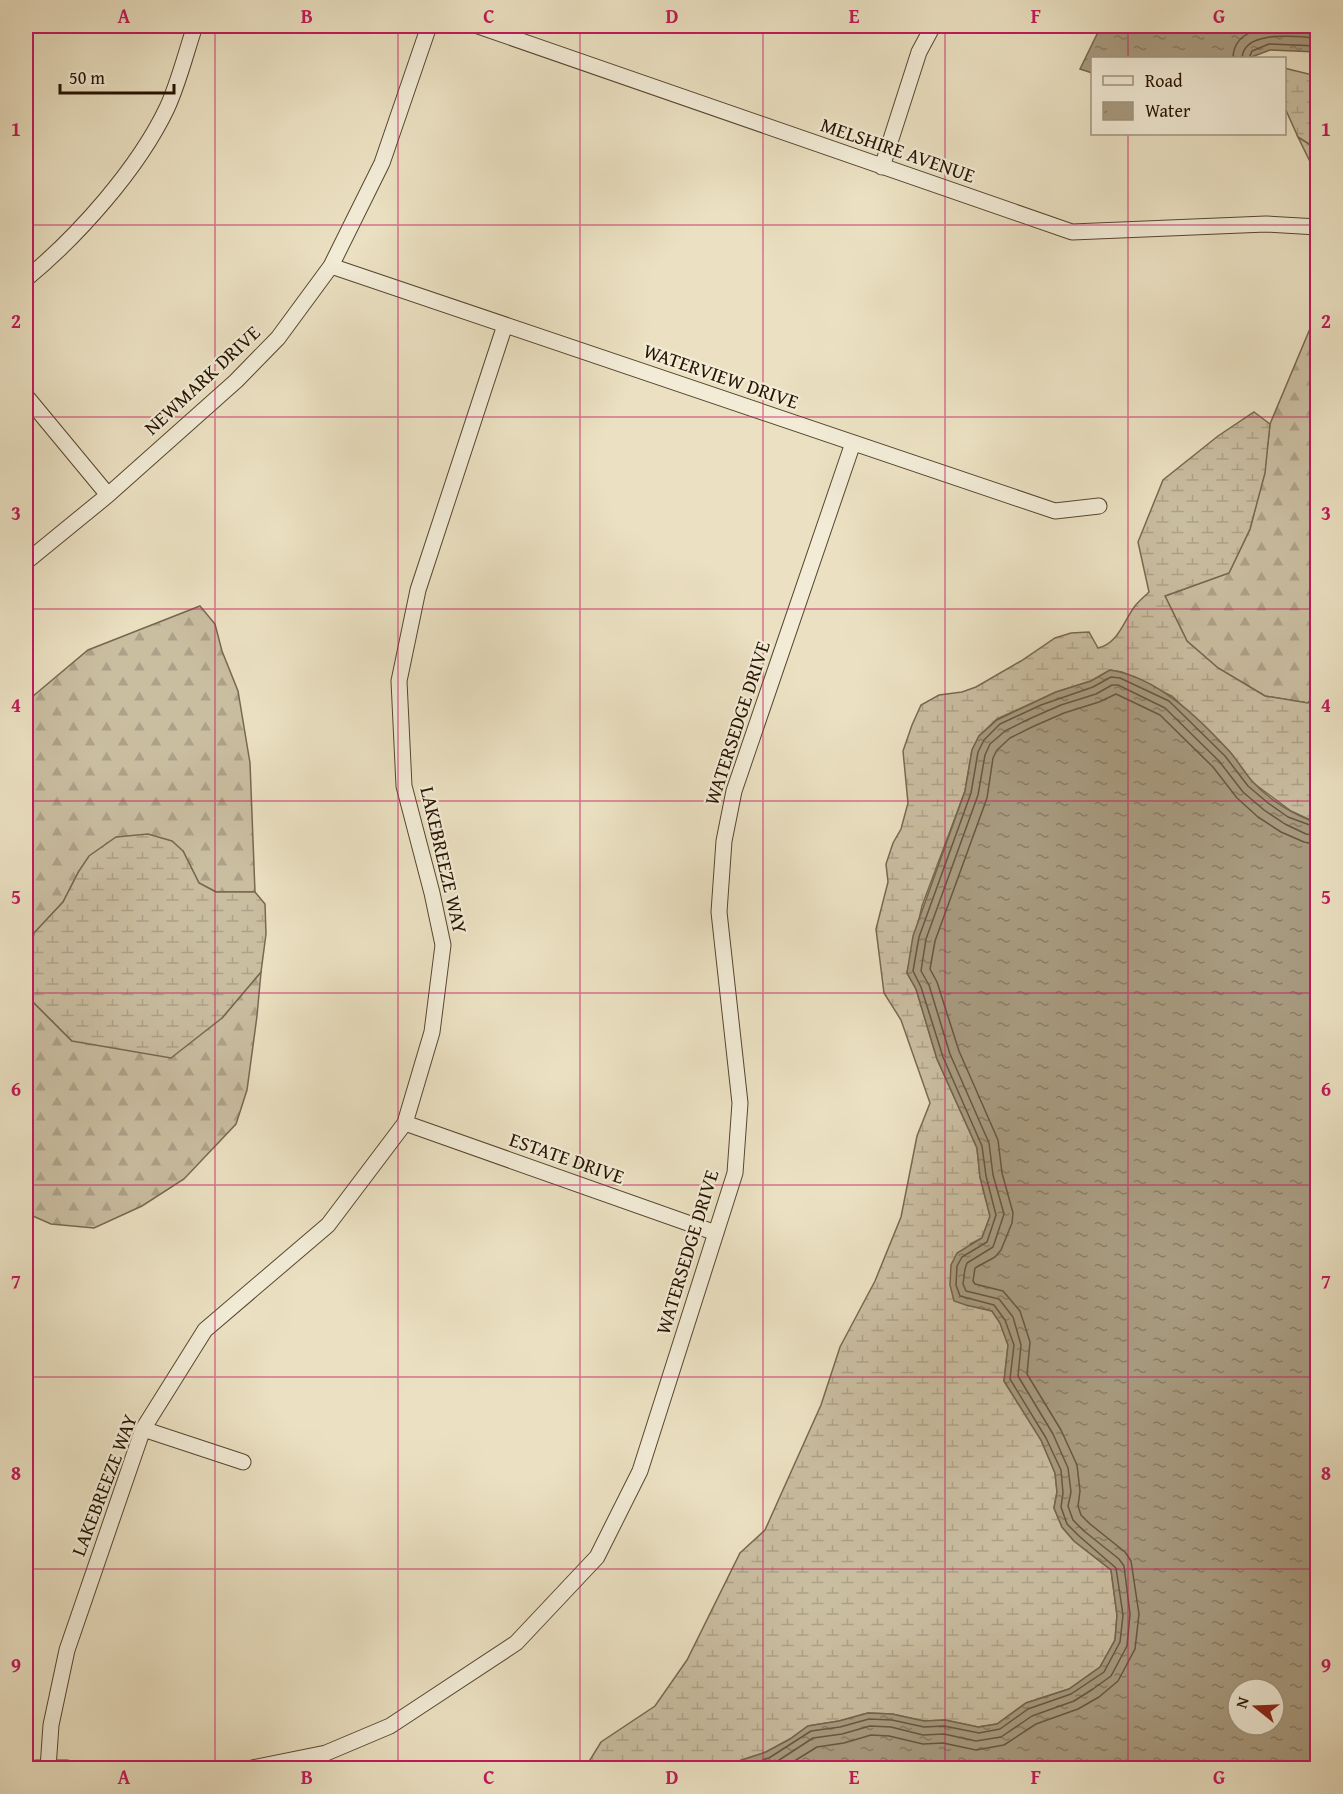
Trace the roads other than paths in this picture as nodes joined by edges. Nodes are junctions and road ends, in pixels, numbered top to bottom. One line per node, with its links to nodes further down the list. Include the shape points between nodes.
1 (195, 26): 8 (street, via 168,106 144,149 110,194)
2 (429, 26): 7 (street, NEWMARK DRIVE, via 382,163)
3 (478, 26): 5 (street, MELSHIRE AVENUE)
4 (933, 26): 5 (street, via 919,52)
5 (882, 167): 6 (street, MELSHIRE AVENUE, via 1072,232 1266,224)
6 (1317, 227)
7 (331, 267): 9 (street, WATERVIEW DRIVE); 12 (street, NEWMARK DRIVE, via 278,338 236,381)
8 (26, 279)
9 (505, 326): 11 (street, WATERVIEW DRIVE); 15 (street, LAKEBREEZE WAY, via 418,590 399,681 404,786 442,945 432,1032)
10 (26, 396): 12 (street)
11 (853, 443): 13 (street, WATERVIEW DRIVE, via 1055,511); 16 (street, WATERSEDGE DRIVE, via 734,791 724,841 720,912 740,1104 735,1173)
12 (108, 495): 14 (street, NEWMARK DRIVE)
13 (1099, 506)
14 (26, 562)
15 (405, 1123): 16 (street, ESTATE DRIVE); 17 (street, LAKEBREEZE WAY, via 328,1225 205,1330)
16 (716, 1233): 22 (street, WATERSEDGE DRIVE, via 640,1471 597,1557 516,1643 390,1726 327,1753)
17 (143, 1429): 18 (street); 20 (street, LAKEBREEZE WAY, via 67,1650 51,1725)
18 (243, 1462)
19 (36, 1768): 20 (street)
20 (48, 1768): 21 (street)
21 (67, 1768)
22 (252, 1768)

